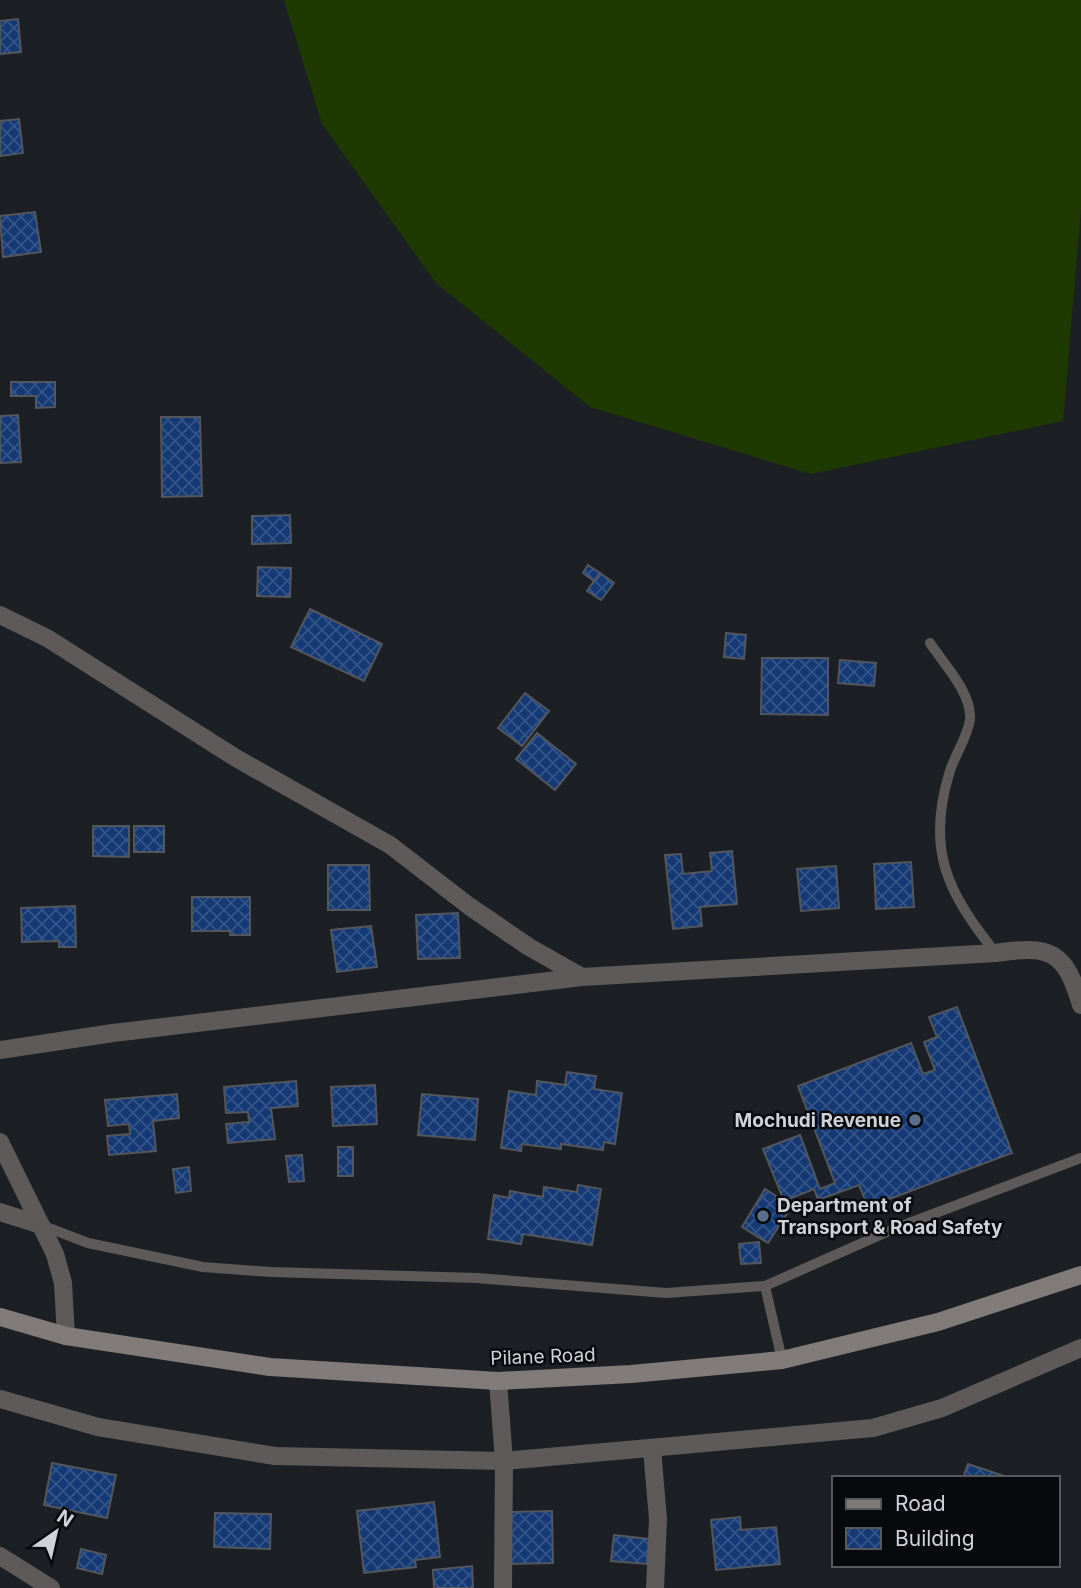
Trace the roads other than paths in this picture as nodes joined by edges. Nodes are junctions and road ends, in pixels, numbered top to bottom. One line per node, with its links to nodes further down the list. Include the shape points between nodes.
1 (0, 615): 4 (street, via 47,638 236,758 390,845 469,906)
2 (930, 643): 3 (lane, via 966,699 970,718 949,773 939,816 939,848 953,892)
3 (995, 953): 4 (street); 5 (street, via 1027,948 1048,952 1069,968)
4 (582, 978): 6 (street)
5 (1081, 1005)
6 (0, 1050)
7 (0, 1142): 10 (street)
8 (1081, 1158): 12 (lane, via 896,1228)
9 (0, 1212): 10 (street)
10 (40, 1225): 12 (lane, via 88,1242 216,1268 412,1275 666,1293); 14 (street, via 63,1283)
11 (1081, 1275): 16 (main road, Pilane Road, via 938,1322)
12 (765, 1286): 16 (lane)
13 (0, 1317): 14 (main road, Pilane Road)
14 (66, 1336): 17 (main road, Pilane Road, via 270,1367)
15 (1081, 1348): 19 (street, via 943,1408 873,1428)
16 (782, 1360): 17 (main road, Pilane Road)
17 (498, 1381): 20 (street)
18 (0, 1399): 20 (street, via 98,1427 275,1456)
19 (652, 1449): 20 (street); 24 (street, via 658,1519)
20 (504, 1461): 23 (street)
21 (0, 1556): 22 (street)
22 (51, 1588)
23 (503, 1588)
24 (655, 1588)

